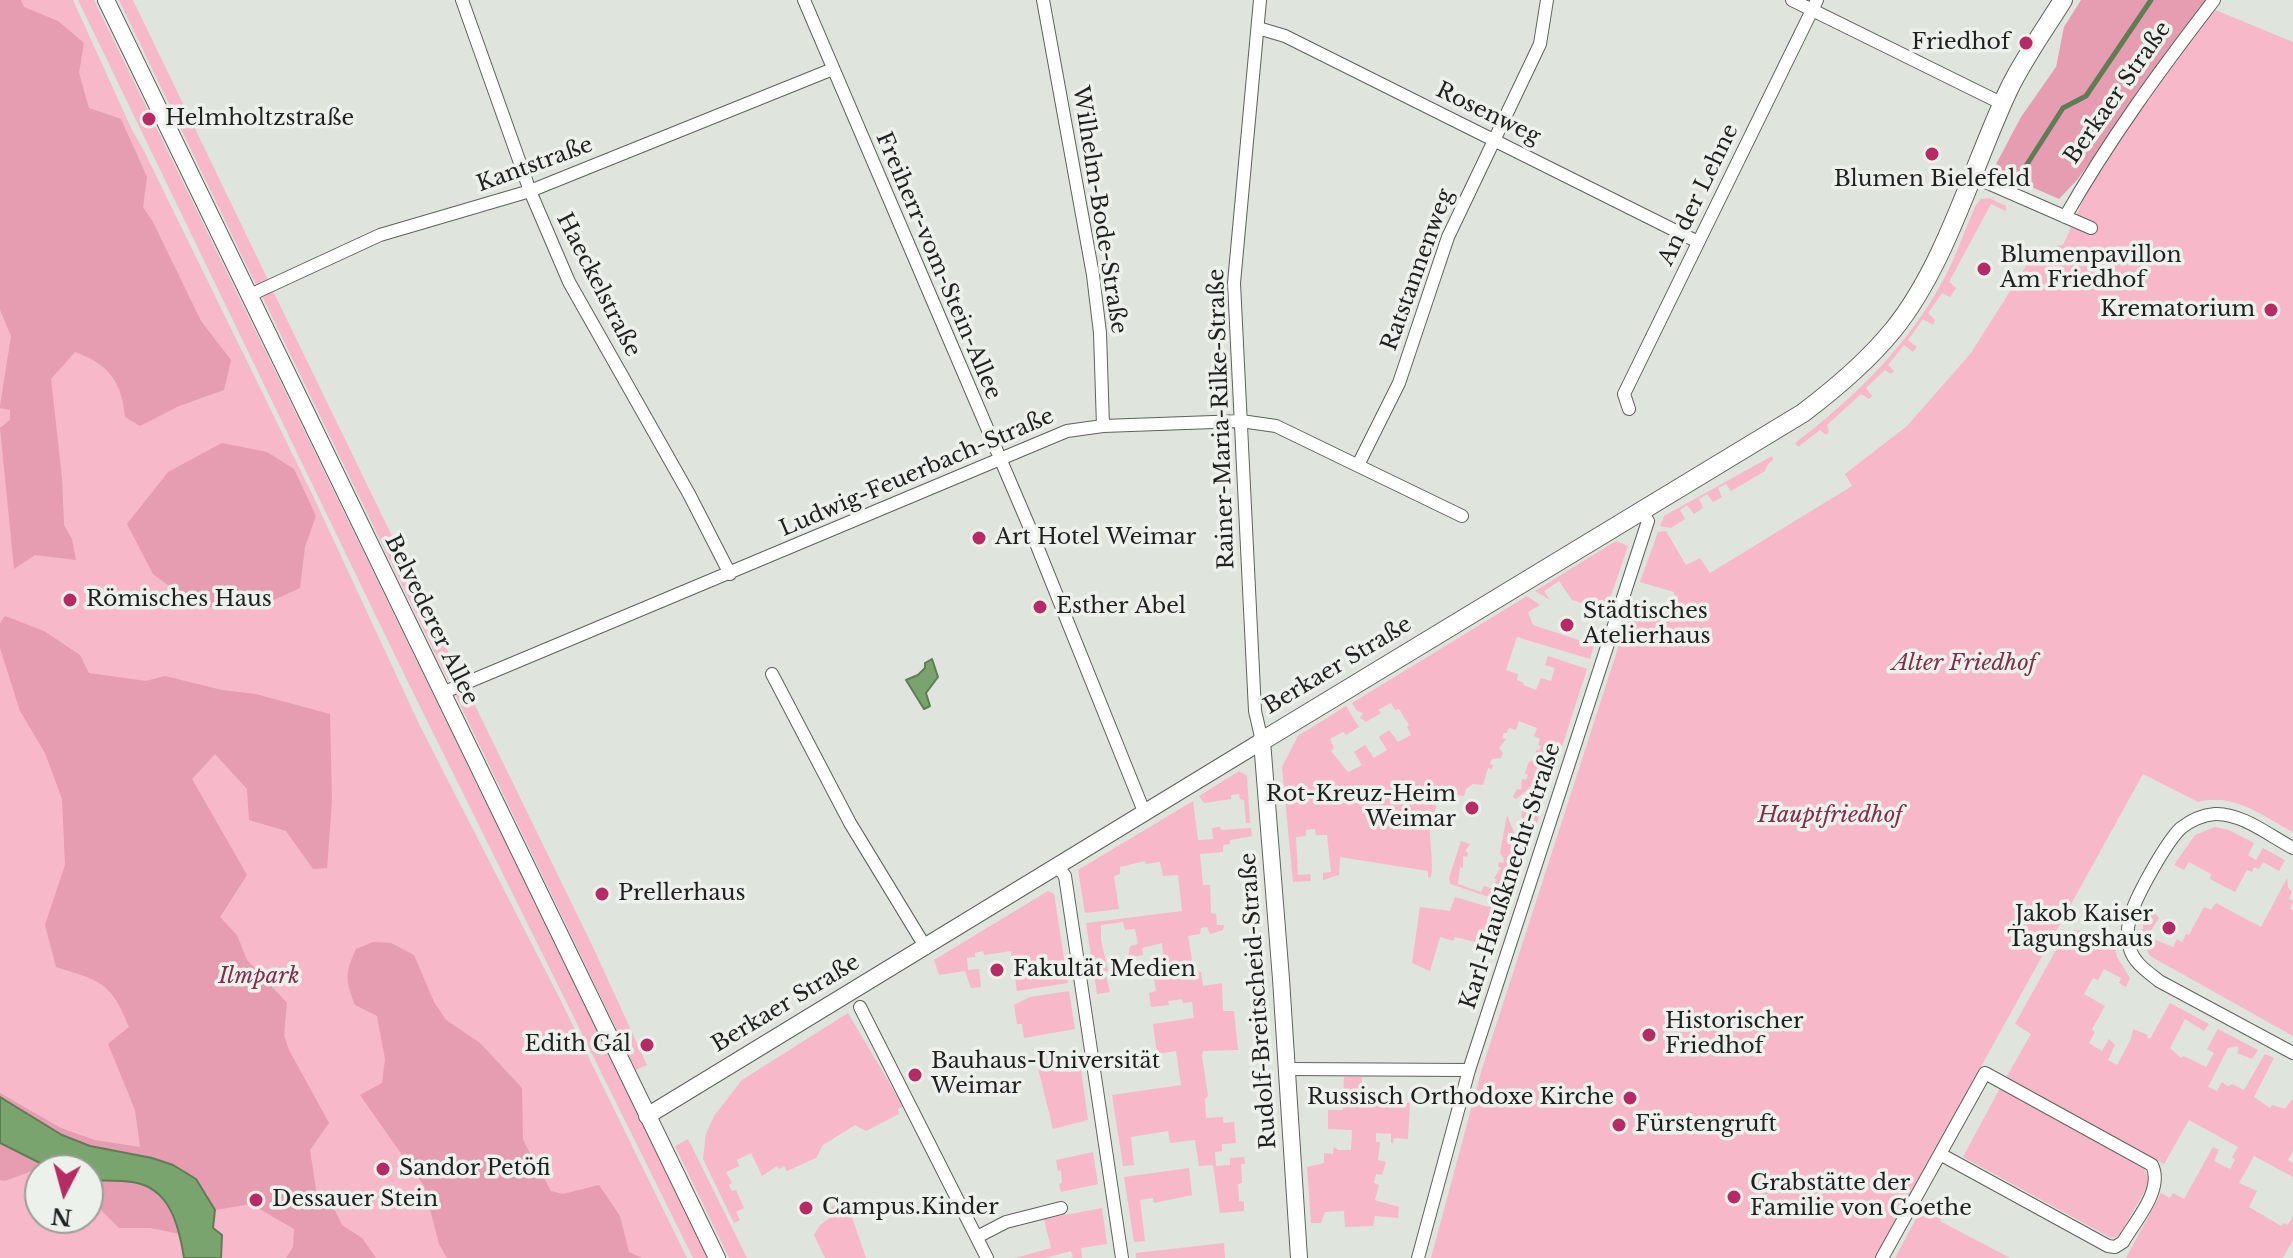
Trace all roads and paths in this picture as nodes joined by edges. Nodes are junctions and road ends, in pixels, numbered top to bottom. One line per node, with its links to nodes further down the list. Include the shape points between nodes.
1 (106, 0): 20 (street, Belvederer Allee)
2 (462, 0): 16 (street, Haeckelstraße)
3 (804, 0): 12 (street, Freiherr-vom-Stein-Allee)
4 (1043, 0): 23 (street, Wilhelm-Bode-Straße, via 1093,275)
5 (1260, 0): 11 (street, Rainer-Maria-Rilke-Straße)
6 (1547, 0): 14 (street, Ratstannenweg, via 1540,44)
7 (1792, 0): 10 (street)
8 (2063, 0): 13 (main road, Berkaer Straße)
9 (2214, 0): 17 (street, Berkaer Straße, via 2097,160)
10 (1814, 5): 13 (street); 19 (street, An der Lehne)
11 (1258, 28): 14 (street, Rosenweg, via 1285,36); 22 (street, Rainer-Maria-Rilke-Straße, via 1234,283)
12 (833, 69): 16 (street, Kantstraße); 24 (street, Freiherr-vom-Stein-Allee)
13 (2003, 104): 15 (main road, Berkaer Straße)
14 (1493, 138): 19 (street, Rosenweg); 25 (street, Ratstannenweg, via 1448,237 1399,383)
15 (1972, 176): 17 (street); 26 (main road, Berkaer Straße, via 1916,296 1864,361 1803,413)
16 (530, 191): 20 (street, Kantstraße, via 380,235); 28 (street, Haeckelstraße, via 590,323)
17 (2065, 217): 18 (street)
18 (2091, 228)
19 (1698, 242): 21 (street, An der Lehne, via 1624,394)
20 (250, 295): 30 (street, Belvederer Allee)
21 (1629, 409)
22 (1241, 421): 23 (street, Ludwig-Feuerbach-Straße); 25 (street, Ludwig-Feuerbach-Straße, via 1276,426); 31 (street, Rainer-Maria-Rilke-Straße, via 1254,697)
23 (1103, 426): 24 (street, Ludwig-Feuerbach-Straße, via 1067,431)
24 (998, 458): 28 (street, Ludwig-Feuerbach-Straße); 32 (street, Freiherr-vom-Stein-Allee)
25 (1358, 465): 27 (street, Ludwig-Feuerbach-Straße)
26 (1640, 510): 31 (main road, Berkaer Straße); 39 (street, Karl-Haußknecht-Straße, via 1648,521)
27 (1462, 516)
28 (730, 574): 30 (street, Ludwig-Feuerbach-Straße)
29 (772, 674): 35 (street, via 844,812)
30 (442, 693): 40 (street, Belvederer Allee)
31 (1262, 741): 32 (street, Berkaer Straße); 38 (street, Rudolf-Breitscheid-Straße)
32 (1145, 814): 34 (street, Berkaer Straße)
33 (2293, 848): 37 (street, via 2233,817 2196,818 2170,843 2133,906 2128,930 2131,952 2144,970)
34 (1058, 867): 35 (street, Berkaer Straße); 46 (street, via 1065,876)
35 (926, 948): 40 (street, Berkaer Straße)
36 (860, 1007): 43 (street)
37 (2293, 1053)
38 (1287, 1069): 39 (street); 47 (street, Rudolf-Breitscheid-Straße)
39 (1469, 1070): 48 (street, Karl-Haußknecht-Straße)
40 (647, 1116): 44 (street, Belvederer Allee)
41 (1940, 1154): 41 (street, via 1985,1073 2152,1165 2156,1185 2123,1242 2108,1246); 49 (street)
42 (1061, 1208): 43 (street, via 1006,1222)
43 (977, 1237): 45 (street)
44 (717, 1258)
45 (987, 1258)
46 (1122, 1258)
47 (1299, 1258)
48 (1418, 1258)
49 (1882, 1258)

